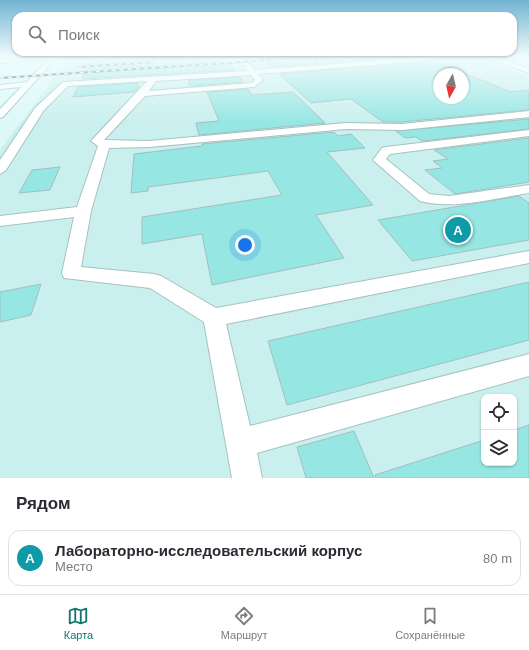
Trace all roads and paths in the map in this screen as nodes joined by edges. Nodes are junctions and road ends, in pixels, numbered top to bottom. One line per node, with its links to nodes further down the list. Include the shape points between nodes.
1 (33, 78): 6 (street)
2 (150, 78): 14 (street, via 66,84 40,108)
3 (154, 78): 9 (street)
4 (258, 78): 9 (street, via 254,85)
5 (0, 84): 6 (street)
6 (28, 84): 7 (street)
7 (20, 92): 8 (street); 11 (street)
8 (0, 94)
9 (142, 94): 13 (street, via 97,141)
10 (529, 114): 13 (street, via 402,127 346,126 149,144)
11 (0, 115)
12 (529, 133): 15 (street, via 386,151 379,160 425,198 449,200)
13 (104, 145): 16 (street)
14 (0, 170)
15 (529, 189)
16 (83, 211): 17 (street); 19 (street, via 71,273 154,281)
17 (0, 221)
18 (529, 257): 19 (street)
19 (214, 317): 21 (street)
20 (529, 365): 21 (street)
21 (240, 443): 22 (street)
22 (247, 478)

